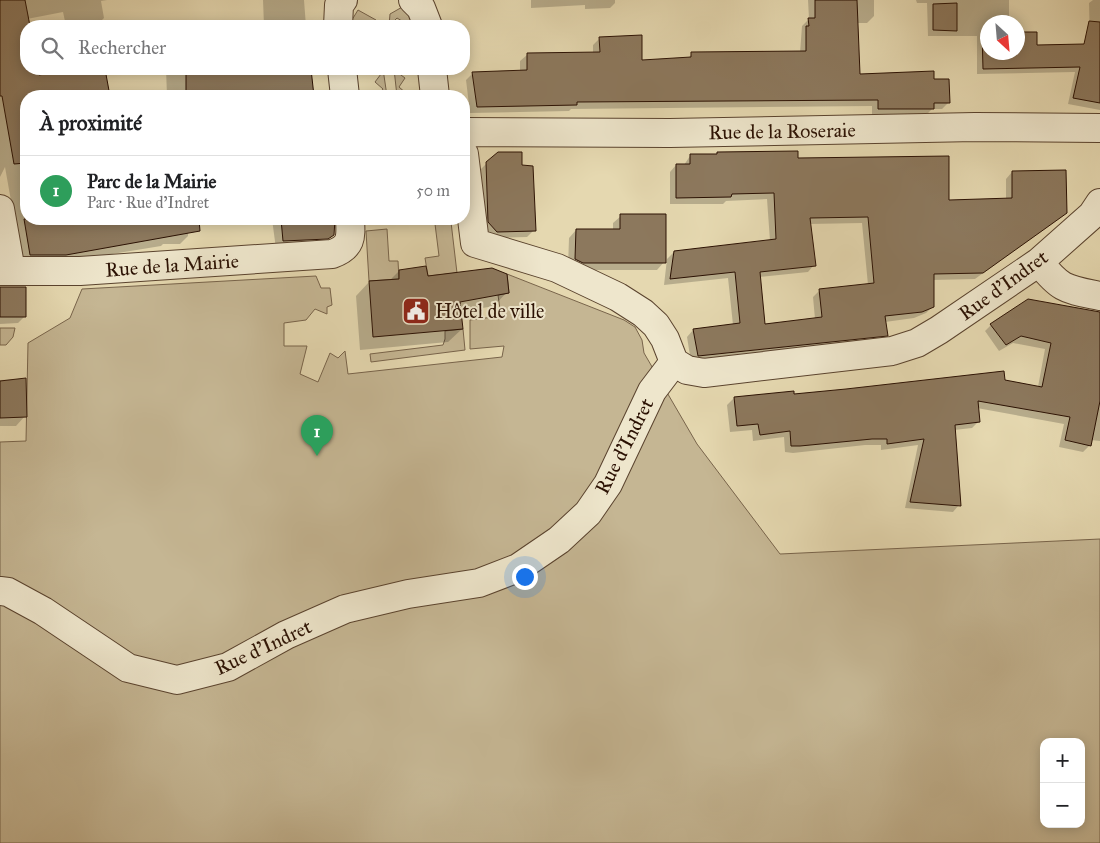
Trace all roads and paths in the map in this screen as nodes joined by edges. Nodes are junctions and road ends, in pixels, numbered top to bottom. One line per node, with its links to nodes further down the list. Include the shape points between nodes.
1 (342, 0): 3 (street)
2 (413, 0): 4 (street)
3 (338, 20)
4 (426, 20)
5 (343, 75): 7 (street)
6 (432, 75): 8 (street)
7 (344, 90)
8 (434, 90)
9 (1100, 128): 10 (street, Rue de la Roseraie)
10 (470, 132)
11 (470, 203): 18 (street, via 475,243 557,268 624,301 656,325)
12 (1100, 203): 15 (street, Rue d'Indret, via 1092,215)
13 (0, 209): 16 (street)
14 (350, 225): 16 (street, Rue de la Mairie, via 350,242 332,254 80,271)
15 (1038, 262): 17 (street, via 1055,282 1066,289); 18 (street, Rue d'Indret, via 939,330 917,343 892,351 704,373 687,370)
16 (5, 271)
17 (1100, 296)
18 (674, 362): 19 (street, Rue d'Indret, via 652,392 608,484 588,513 559,540 518,568 479,583 408,594 345,609 286,635 228,667 177,680 128,668 43,611)
19 (0, 591)

